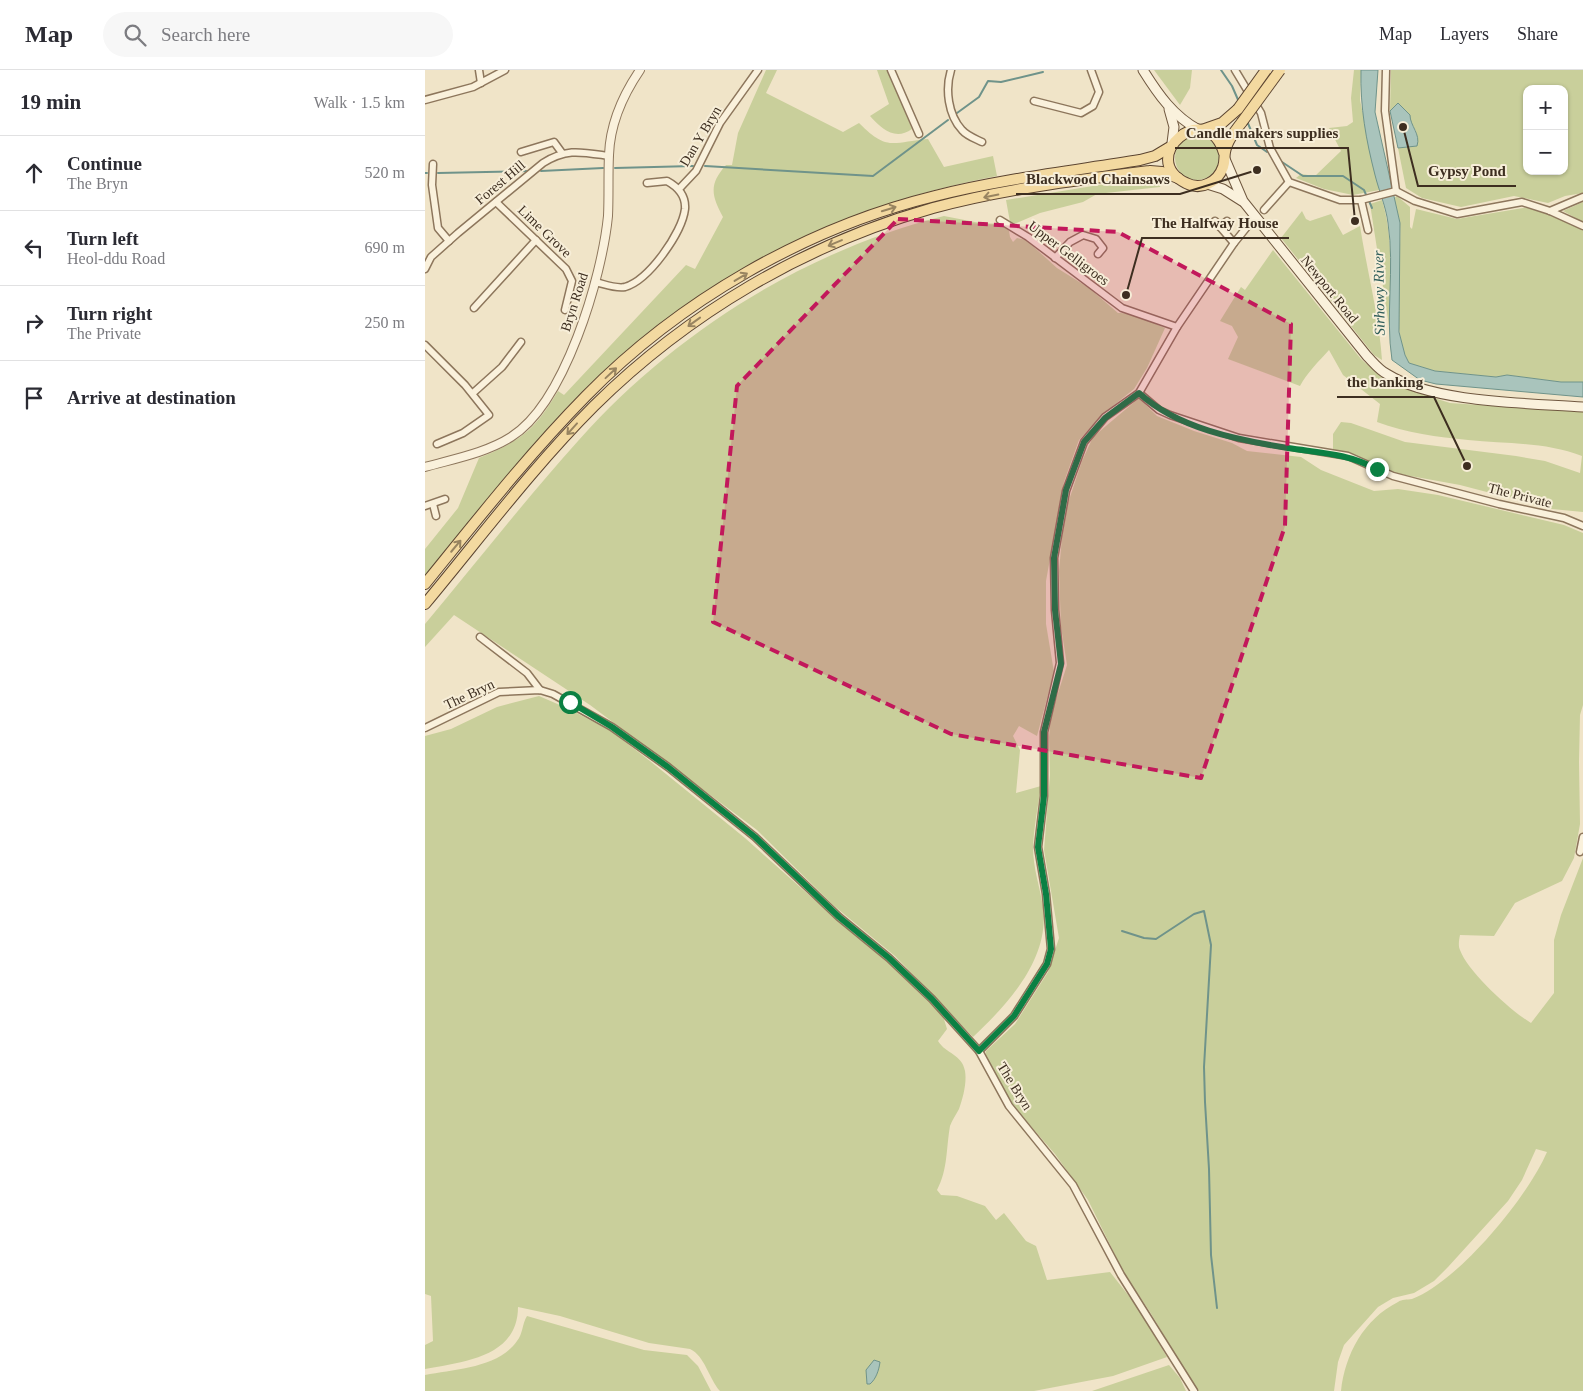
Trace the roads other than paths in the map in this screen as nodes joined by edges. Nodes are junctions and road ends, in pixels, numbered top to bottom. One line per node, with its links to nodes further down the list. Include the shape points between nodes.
1 (479, 70): 13 (street)
2 (505, 70): 13 (street)
3 (640, 70): 23 (street, Bryn Road, via 617,114)
4 (758, 70): 30 (street, Dan Y Bryn, via 720,123 696,171)
5 (891, 70): 18 (street)
6 (951, 70): 19 (street, via 946,84 953,118 963,132)
7 (1091, 70): 15 (street, via 1099,92 1093,106 1081,113)
8 (1143, 70): 16 (main road)
9 (1235, 70): 27 (street, via 1261,113 1270,148)
10 (1266, 70): 17 (main road, bridge, via 1238,109 1221,123)
11 (1280, 70): 24 (main road, bridge, via 1233,134)
12 (1386, 70): 31 (street, via 1385,111)
13 (481, 83): 14 (street)
14 (425, 100)
15 (1034, 101)
16 (1168, 106): 17 (main road); 20 (main road, via 1173,127)
17 (1200, 130): 20 (main road, via 1186,132); 24 (main road, via 1216,138)
18 (919, 134)
19 (982, 142)
20 (1171, 145): 26 (main road, via 1170,167); 67 (main road, one-way to 20, via 527,460 587,395 662,330 759,266 842,226 935,196 1140,160 1155,156)
21 (521, 152): 22 (street, via 554,142)
22 (562, 153): 23 (street, Forest Hill, via 576,151); 35 (street, Forest Hill, via 543,163)
23 (609, 156): 51 (street, Bryn Road, via 607,223)
24 (1225, 156): 29 (main road, via 1218,177); 34 (main road, Newport Road)
25 (433, 164): 46 (street, via 432,185 438,228)
26 (1178, 178): 29 (main road, via 1189,185); 68 (main road, one-way to 68, via 1150,172 1022,190 943,206 844,239 764,277 692,323 610,391 532,476)
27 (1289, 182): 33 (street, via 1340,200); 36 (street)
28 (647, 183): 30 (street, via 667,182)
29 (1207, 184): 34 (main road, Newport Road)
30 (679, 189): 51 (street, via 685,209 676,233 658,260 628,286 620,288)
31 (1397, 191): 33 (street); 37 (street, via 1415,201 1457,214 1522,202)
32 (1583, 197): 37 (street)
33 (1362, 200): 44 (street)
34 (1243, 201): 38 (main road, Newport Road)
35 (496, 202): 45 (street, Lime Grove); 46 (street, Forest Hill)
36 (1264, 210)
37 (1550, 211): 42 (street)
38 (1255, 217): 47 (street); 59 (main road, Newport Road, via 1351,336 1387,374 1410,385 1452,396)
39 (1000, 220): 49 (street, Upper Gelligroes)
40 (1215, 221): 43 (street)
41 (1227, 221): 43 (street)
42 (1583, 226)
43 (1220, 227): 47 (street)
44 (1368, 230)
45 (535, 240): 52 (street); 53 (street, Lime Grove, via 566,269 572,281)
46 (449, 241): 50 (street, Forest Hill, via 431,258)
47 (1234, 243): 54 (street)
48 (1098, 254): 49 (street, via 1103,248 1096,239 1083,235 1070,242)
49 (1055, 258): 54 (street, Upper Gelligroes, via 1122,308)
50 (425, 269)
51 (595, 282): 61 (street, Bryn Road, via 562,373 531,420 496,445)
52 (474, 308)
53 (565, 310)
54 (1177, 327): 58 (street)
55 (521, 342): 57 (street, via 502,367)
56 (425, 345): 57 (street)
57 (473, 393): 60 (street, via 489,415 463,433)
58 (1139, 393): 66 (street, The Private, via 1170,415 1239,438 1348,456 1393,476 1564,518); 74 (street, via 1105,418 1084,442 1066,490 1054,558 1061,664 1044,732 1044,796 1038,847 1051,949 1047,964 1014,1016)
59 (1583, 407)
60 (437, 444)
61 (425, 466)
62 (445, 499): 63 (street)
63 (433, 504): 64 (street); 65 (street)
64 (425, 506)
65 (436, 516)
66 (1583, 526)
67 (425, 584)
68 (425, 604)
69 (480, 637): 70 (street, via 527,673)
70 (540, 690): 71 (street, The Bryn, via 499,692); 74 (street, The Bryn, via 570,702 612,727 755,837 932,999)
71 (425, 728)
72 (1583, 837): 73 (street)
73 (1580, 852)
74 (979, 1051): 75 (street, The Bryn, via 1009,1106 1073,1185 1121,1275)
75 (1194, 1391)

